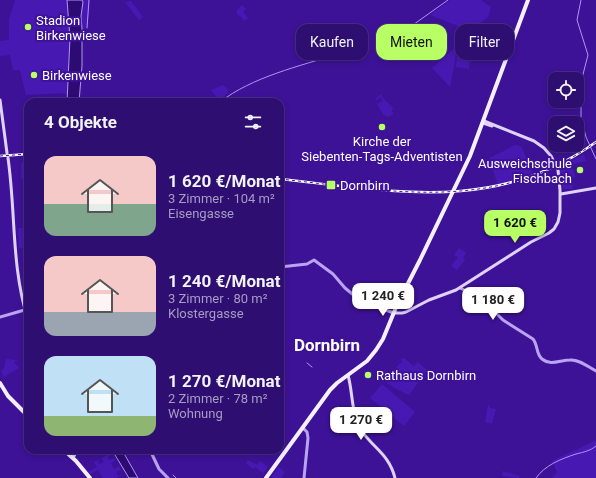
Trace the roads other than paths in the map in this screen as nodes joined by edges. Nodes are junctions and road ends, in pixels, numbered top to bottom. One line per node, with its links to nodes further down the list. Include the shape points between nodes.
1 (528, 0): 3 (main road)
2 (0, 100): 4 (main road)
3 (483, 122): 7 (main road, via 542,146 555,162); 12 (main road, via 448,203)
4 (7, 153)
5 (8, 158): 10 (main road, via 14,252 18,284)
6 (596, 188): 7 (main road)
7 (560, 194): 9 (main road, via 560,218 554,229)
8 (284, 267): 12 (street, via 307,264 314,260 332,273 356,297)
9 (460, 288): 12 (main road, via 406,312); 14 (street, via 481,298 503,320 533,339 539,354 545,360 572,360)
10 (24, 303)
11 (24, 310): 13 (street)
12 (394, 313): 15 (main road, via 376,350 367,361)
13 (0, 318)
14 (596, 371)
15 (348, 375): 18 (main road, via 330,390); 27 (main road, via 354,412 359,425 385,456)
16 (0, 382): 17 (main road, via 8,396)
17 (24, 412)
18 (303, 429): 25 (main road); 26 (street, via 308,434)
19 (68, 454): 22 (main road)
20 (75, 454): 22 (main road)
21 (152, 454): 24 (street, via 159,470)
22 (73, 458): 23 (main road)
23 (90, 478)
24 (168, 478)
25 (266, 478)
26 (304, 478)
27 (395, 478)

